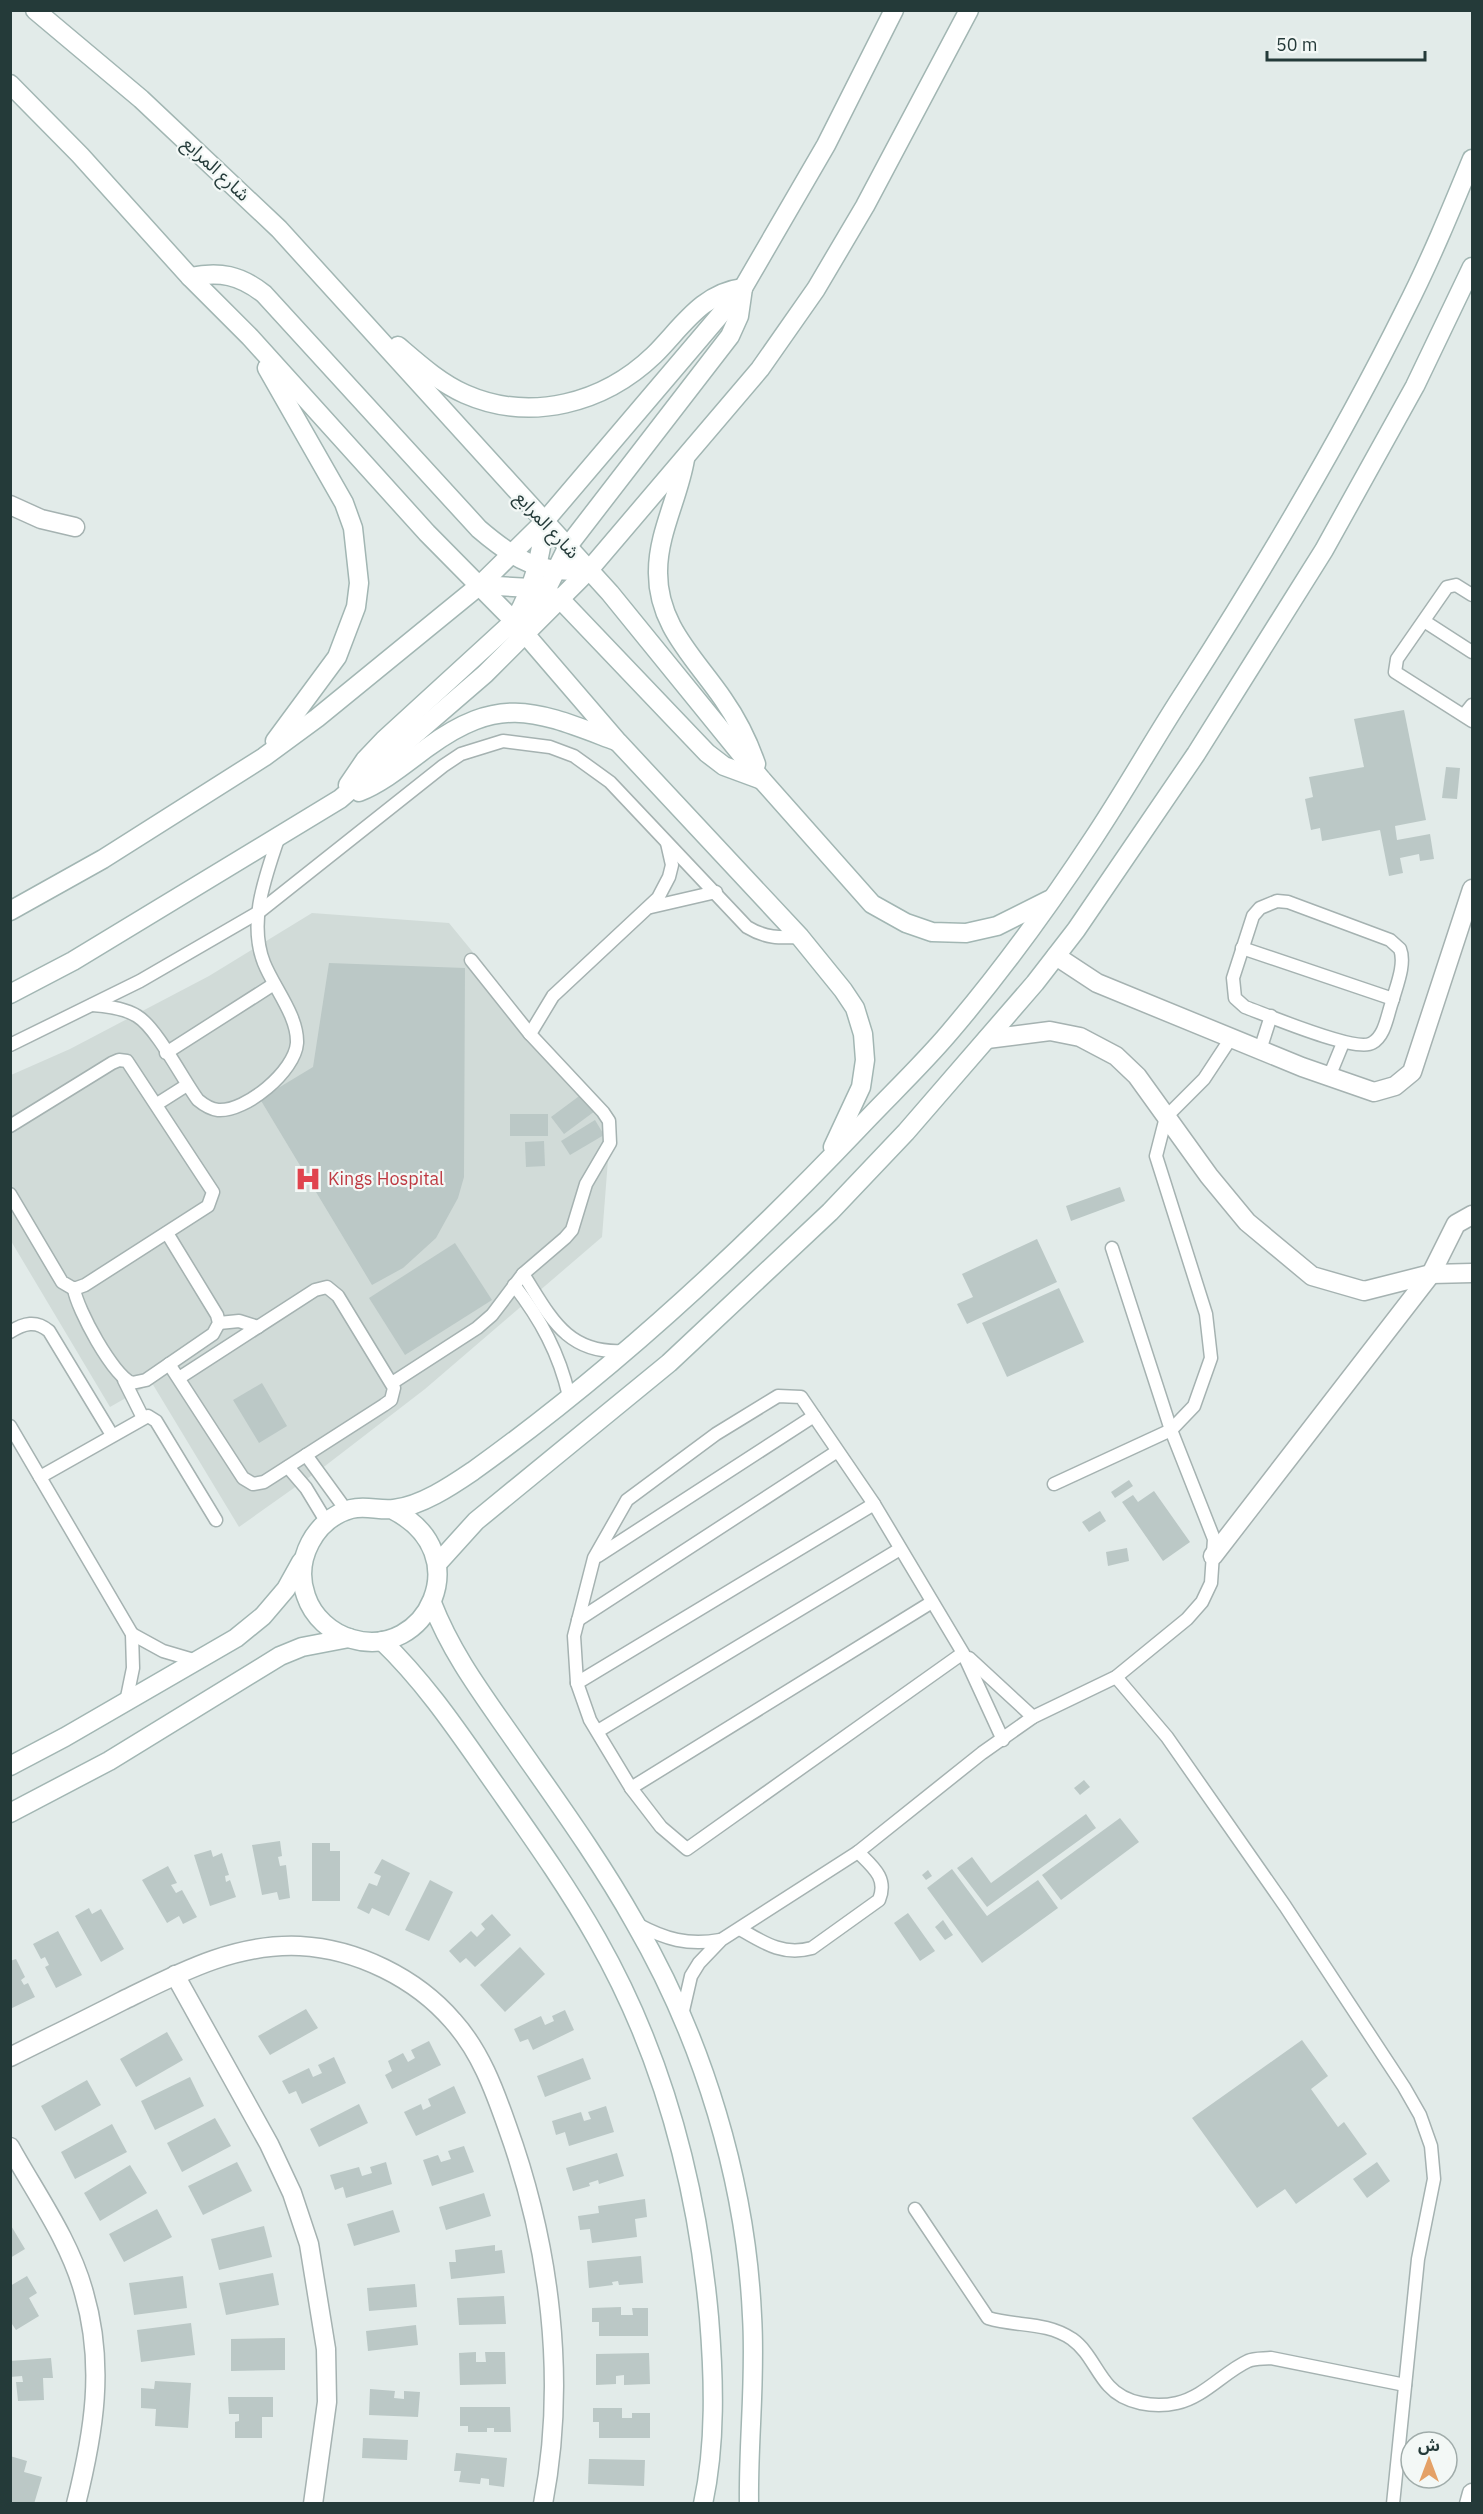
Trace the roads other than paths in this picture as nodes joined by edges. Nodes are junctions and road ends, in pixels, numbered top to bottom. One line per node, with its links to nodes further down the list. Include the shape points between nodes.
1 (35, 10): 4 (street, شارع المرابع)
2 (894, 10): 9 (street, via 826,145)
3 (969, 10): 12 (street, via 871,196 816,289 760,369)
4 (53, 18): 10 (street, شارع المرابع, via 212,164)
5 (10, 84): 8 (street, via 80,155)
6 (1473, 159): 36 (street, via 1408,305 1312,484 1096,835)
7 (1473, 267): 42 (street, via 1415,386 1318,560 1196,754)
8 (190, 278): 11 (street); 17 (street, via 209,273 229,274 264,294 479,529)
9 (743, 288): 10 (street, via 715,295 700,305 632,374 606,390 579,401 540,408 491,403 464,393 428,372); 14 (street); 16 (street, via 740,316 730,336)
10 (341, 296): 14 (street, شارع المرابع)
11 (250, 338): 20 (street); 29 (street, via 344,503 353,528 359,583 356,608 337,657)
12 (685, 458): 19 (street); 30 (street, via 660,553 660,594 674,634 734,716)
13 (10, 505): 15 (street, via 41,519)
14 (544, 522): 16 (street, شارع المرابع); 17 (street); 18 (street)
15 (75, 527)
16 (567, 546): 18 (street); 19 (street, شارع المرابع)
17 (511, 555): 18 (street); 20 (street)
18 (546, 569): 19 (street); 21 (street)
19 (589, 570): 21 (street, شارع المرابع); 30 (street)
20 (480, 585): 21 (street); 24 (street); 29 (street)
21 (545, 593): 24 (street, شارع المرابع); 24 (street); 30 (street, via 707,753 724,766)
22 (1473, 595): 23 (lane, via 1456,585 1447,586)
23 (1424, 621): 25 (lane); 27 (lane, via 1397,659 1395,672)
24 (520, 628): 28 (street); 31 (street, شارع المرابع, via 485,674)
25 (1473, 652)
26 (1473, 705): 27 (lane)
27 (1468, 718)
28 (618, 742): 31 (street, via 535,714 486,716 462,724 382,780); 40 (street)
29 (264, 757): 38 (street, via 103,859)
30 (762, 780): 36 (street, via 872,904 906,923 932,932 966,933 997,926)
31 (340, 800): 32 (street)
32 (278, 839): 39 (lane); 45 (street)
33 (666, 842): 35 (lane); 37 (lane, via 672,865); 39 (lane, via 592,767 550,747 503,741 461,754 442,766)
34 (1473, 890): 56 (street, via 1412,1072 1395,1086 1374,1092)
35 (716, 892): 37 (lane); 40 (lane, via 747,927 760,935)
36 (1053, 898): 61 (street, via 948,1035)
37 (650, 908): 49 (lane, via 553,996)
38 (10, 911)
39 (259, 912): 44 (lane, via 260,949); 47 (lane)
40 (800, 937): 61 (street, via 855,1008 863,1034 861,1086)
41 (1242, 948): 46 (lane); 46 (lane, via 1256,912 1271,903 1288,902 1396,943 1402,961); 48 (lane, via 1232,992 1245,1007)
42 (1056, 956): 50 (street, via 1097,983); 51 (street)
43 (471, 960): 49 (lane)
44 (274, 984): 55 (lane); 57 (lane, via 296,1032 295,1053 286,1071 229,1109 207,1107)
45 (10, 994)
46 (1393, 999): 52 (lane, via 1377,1040 1362,1046)
47 (91, 1005): 53 (lane); 55 (lane, via 109,1006 138,1017)
48 (1271, 1017): 52 (lane); 54 (lane)
49 (530, 1034): 67 (lane, via 603,1112 611,1132 606,1153 586,1184 572,1230)
50 (1232, 1038): 54 (street); 59 (lane, via 1204,1079)
51 (987, 1039): 59 (street, via 1034,1031 1080,1037 1116,1056 1137,1076); 101 (street, via 906,1132 751,1289 585,1434 476,1521)
52 (1343, 1043): 56 (lane)
53 (10, 1045)
54 (1260, 1050): 56 (street)
55 (166, 1053): 57 (lane)
56 (1329, 1077)
57 (187, 1085): 58 (lane)
58 (157, 1104): 60 (lane, via 133,1066 119,1060); 64 (lane, via 213,1192 208,1206)
59 (1166, 1117): 68 (street, via 1247,1222 1312,1276 1364,1291); 83 (lane, via 1156,1156 1206,1314 1211,1358 1194,1406)
60 (10, 1126)
61 (825, 1164): 74 (street)
62 (10, 1194): 70 (lane, via 63,1282)
63 (1473, 1215): 68 (street, via 1456,1224)
64 (166, 1233): 70 (lane, via 85,1286); 71 (lane)
65 (1112, 1248): 83 (lane)
66 (1473, 1273): 68 (street)
67 (523, 1274): 69 (lane); 74 (lane, via 557,1326 572,1340 594,1350)
68 (1431, 1274): 98 (street)
69 (514, 1286): 78 (lane, via 477,1328); 79 (lane, via 547,1332)
70 (74, 1289): 77 (lane, via 77,1305)
71 (219, 1323): 72 (lane, via 238,1321); 75 (lane, via 213,1334)
72 (258, 1327): 76 (lane); 78 (lane, via 315,1290 327,1287 338,1296)
73 (10, 1332): 85 (lane, via 32,1323 49,1331)
74 (623, 1351): 79 (street)
75 (169, 1364): 76 (lane); 77 (lane, via 139,1383)
76 (179, 1378): 89 (lane, via 248,1482 264,1482)
77 (124, 1380): 81 (lane)
78 (392, 1383): 88 (lane, via 393,1394 384,1405)
79 (569, 1396): 93 (street, via 453,1485)
80 (814, 1416): 87 (lane); 100 (lane); 100 (lane, via 801,1397 777,1396 716,1434 627,1500)
81 (143, 1418): 85 (lane); 95 (lane, via 148,1416 156,1421)
82 (10, 1426): 86 (lane)
83 (1171, 1430): 91 (lane); 98 (lane, via 1208,1519 1214,1539)
84 (10, 1434): 86 (lane)
85 (112, 1435): 90 (lane)
86 (25, 1452): 90 (lane)
87 (836, 1452): 92 (lane); 104 (lane)
88 (306, 1455): 89 (lane); 94 (lane)
89 (288, 1467): 96 (lane)
90 (40, 1477): 105 (lane)
91 (1054, 1484)
92 (874, 1504): 97 (lane); 111 (lane)
93 (393, 1509): 94 (street, via 369,1506); 101 (street, via 423,1530)
94 (346, 1510): 96 (street)
95 (216, 1520)
96 (326, 1521): 99 (street, via 309,1542)
97 (900, 1549): 102 (lane); 114 (lane)
98 (1213, 1556): 110 (lane, via 1211,1583 1202,1602)
99 (303, 1558): 106 (street, via 306,1598 316,1616); 109 (street, via 286,1589 263,1616)
100 (594, 1558): 104 (lane)
101 (438, 1563): 103 (street, via 438,1584)
102 (932, 1602): 108 (lane); 117 (lane)
103 (432, 1603): 107 (street, via 419,1621 402,1634); 120 (street, via 465,1670 588,1846)
104 (578, 1620): 111 (lane, via 574,1636)
105 (132, 1634): 109 (lane, via 163,1651); 112 (lane, via 133,1668)
106 (349, 1638): 107 (street); 118 (street, via 280,1656 109,1761)
107 (382, 1641): 133 (street, via 427,1688 553,1867 598,1940 636,2016 663,2087 689,2180 706,2285 712,2391)
108 (963, 1653): 113 (lane); 115 (lane); 117 (lane, via 687,1848 661,1827)
109 (197, 1661): 112 (street)
110 (1116, 1677): 113 (lane); 128 (lane, via 1162,1730 1272,1887 1420,2115 1431,2146 1434,2179 1418,2259)
111 (577, 1683): 114 (lane)
112 (126, 1702): 116 (street)
113 (1033, 1717): 115 (lane)
114 (598, 1731): 117 (lane)
115 (1003, 1740): 119 (lane)
116 (10, 1766)
117 (631, 1788)
118 (10, 1813)
119 (858, 1852): 121 (lane); 121 (lane, via 880,1875 879,1900 812,1948 778,1950)
120 (636, 1923): 122 (lane, via 674,1941); 124 (street)
121 (740, 1929): 122 (lane)
122 (721, 1940): 124 (lane, via 691,1976)
123 (175, 1975): 125 (street); 131 (street, via 269,2144 292,2193 309,2244 320,2296 326,2381 326,2413); 132 (street, via 217,1958 259,1948 301,1946 343,1953 384,1968 421,1991 453,2020 478,2055 522,2169 541,2246 551,2324 554,2402)
124 (681, 2018): 134 (street, via 716,2115 744,2240 752,2314 754,2389)
125 (10, 2056)
126 (10, 2147): 130 (street, via 72,2263 84,2292 95,2349 97,2401)
127 (915, 2210): 128 (lane, via 988,2318 1047,2326 1073,2340 1109,2387 1138,2405 1178,2403 1250,2360 1271,2358)
128 (1405, 2385): 135 (lane)
129 (1473, 2493): 136 (street)
130 (76, 2504)
131 (313, 2504)
132 (543, 2504)
133 (703, 2504)
134 (749, 2504)
135 (1393, 2504)
136 (1469, 2504)

